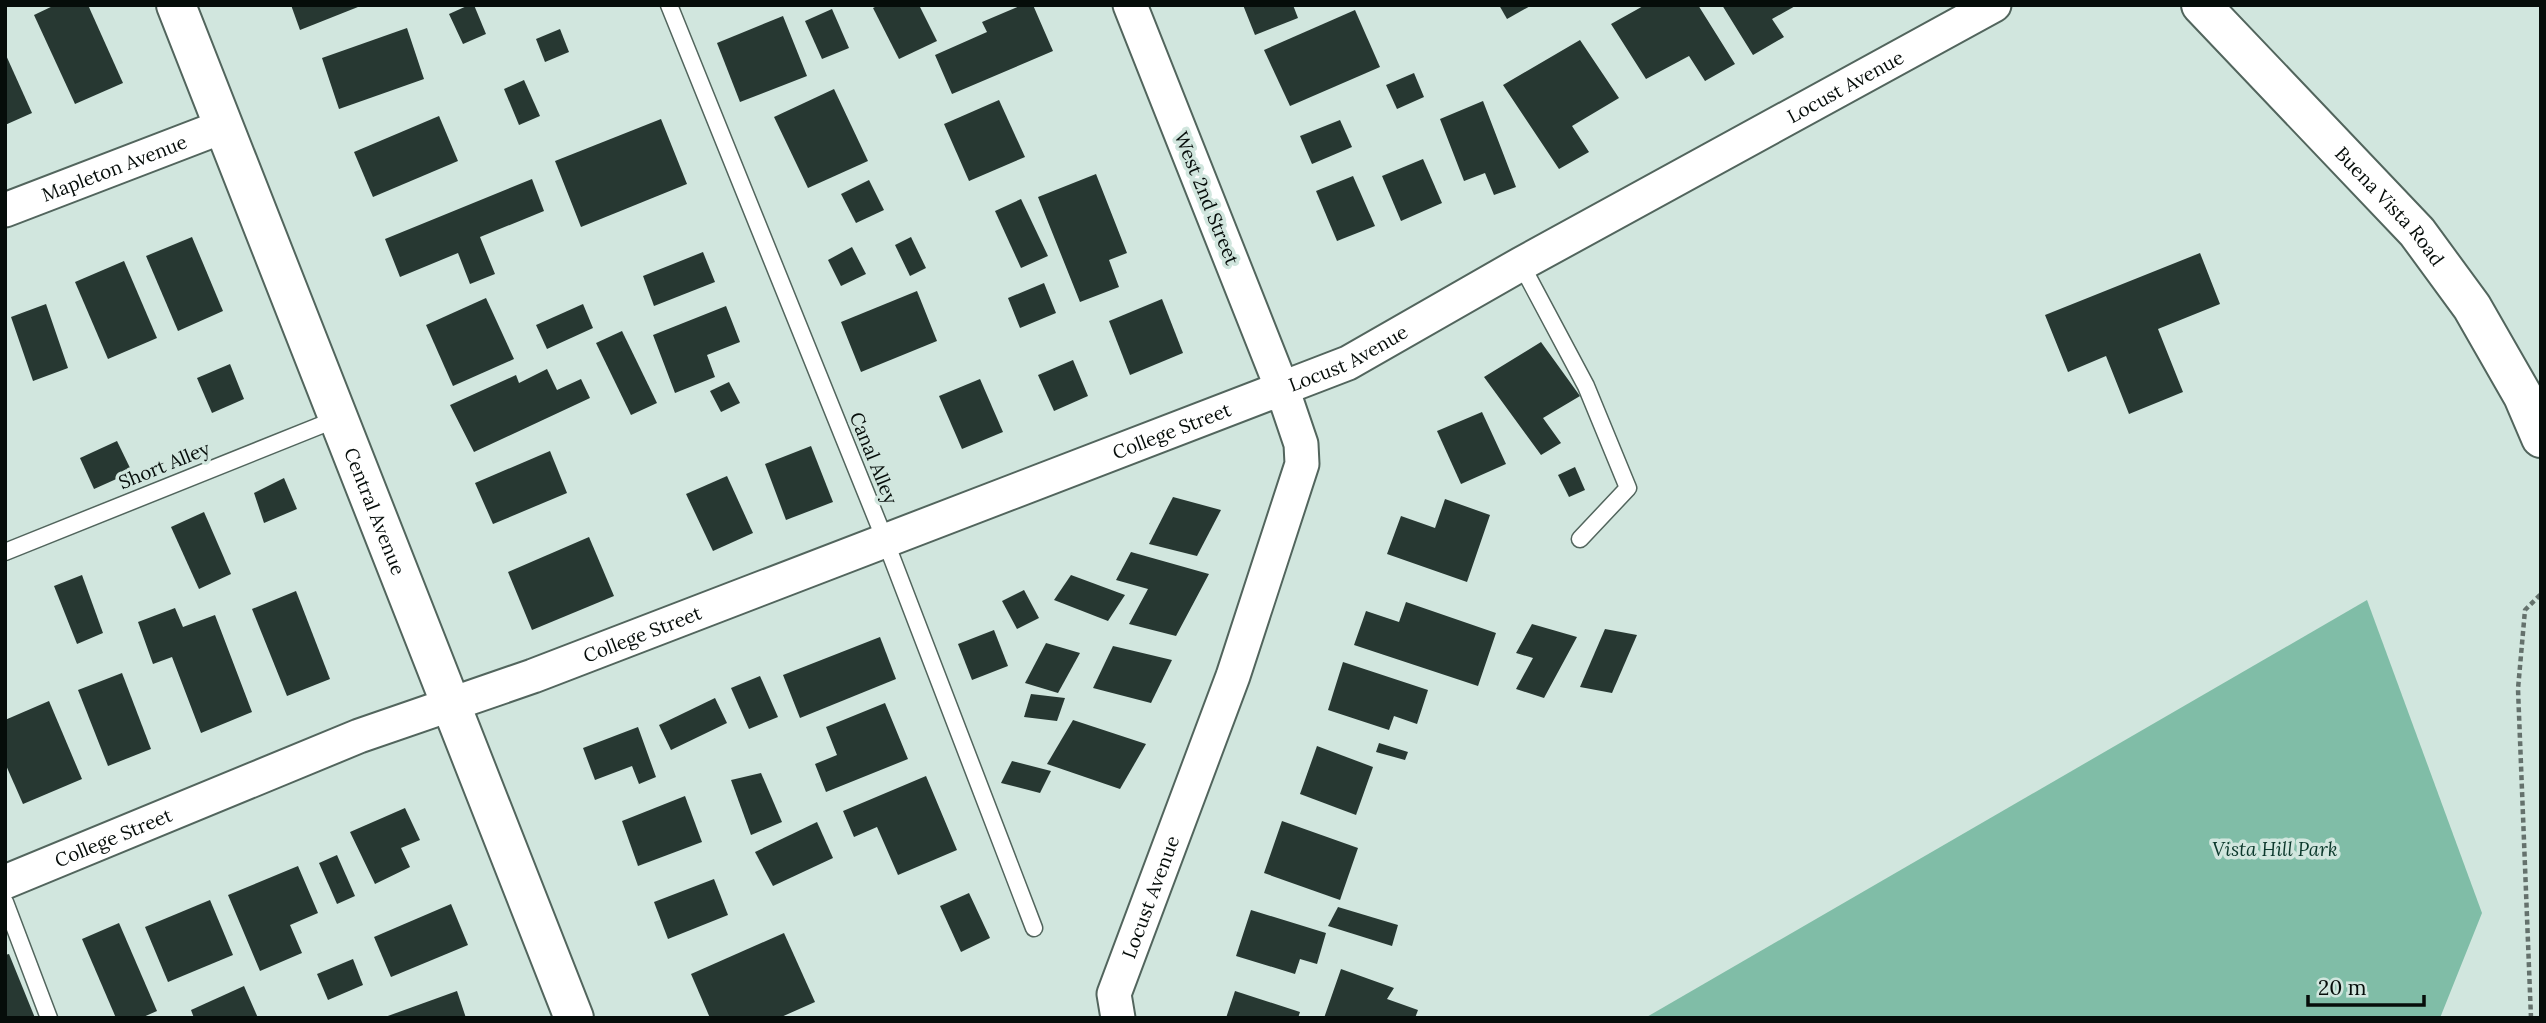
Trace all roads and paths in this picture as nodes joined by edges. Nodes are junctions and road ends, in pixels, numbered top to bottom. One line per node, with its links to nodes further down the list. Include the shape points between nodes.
1 (176, 5): 6 (street, Central Avenue)
2 (669, 5): 13 (lane, Canal Alley)
3 (1130, 5): 9 (street, West 2nd Street)
4 (1994, 5): 8 (street, Locust Avenue)
5 (2201, 5): 11 (street, Buena Vista Road, via 2417,232 2472,307 2523,396)
6 (224, 125): 7 (street, Mapleton Avenue); 10 (street, Central Avenue)
7 (5, 210)
8 (1521, 264): 9 (street, Locust Avenue, via 1348,363); 12 (lane, via 1586,386 1628,488)
9 (1283, 391): 13 (street, College Street); 22 (street, Locust Avenue, via 1301,444 1302,464 1233,676 1114,994)
10 (339, 418): 14 (lane, Short Alley); 16 (street, Central Avenue)
11 (2541, 438)
12 (1580, 539)
13 (885, 540): 16 (street, College Street); 19 (lane, Canal Alley)
14 (5, 552)
15 (2541, 594): 23 (path, via 2525,610 2518,689)
16 (450, 704): 17 (street, College Street, via 359,736); 21 (street, Central Avenue)
17 (5, 882)
18 (5, 902): 20 (lane)
19 (1034, 928)
20 (49, 1018)
21 (574, 1018)
22 (1118, 1018)
23 (2530, 1018)

